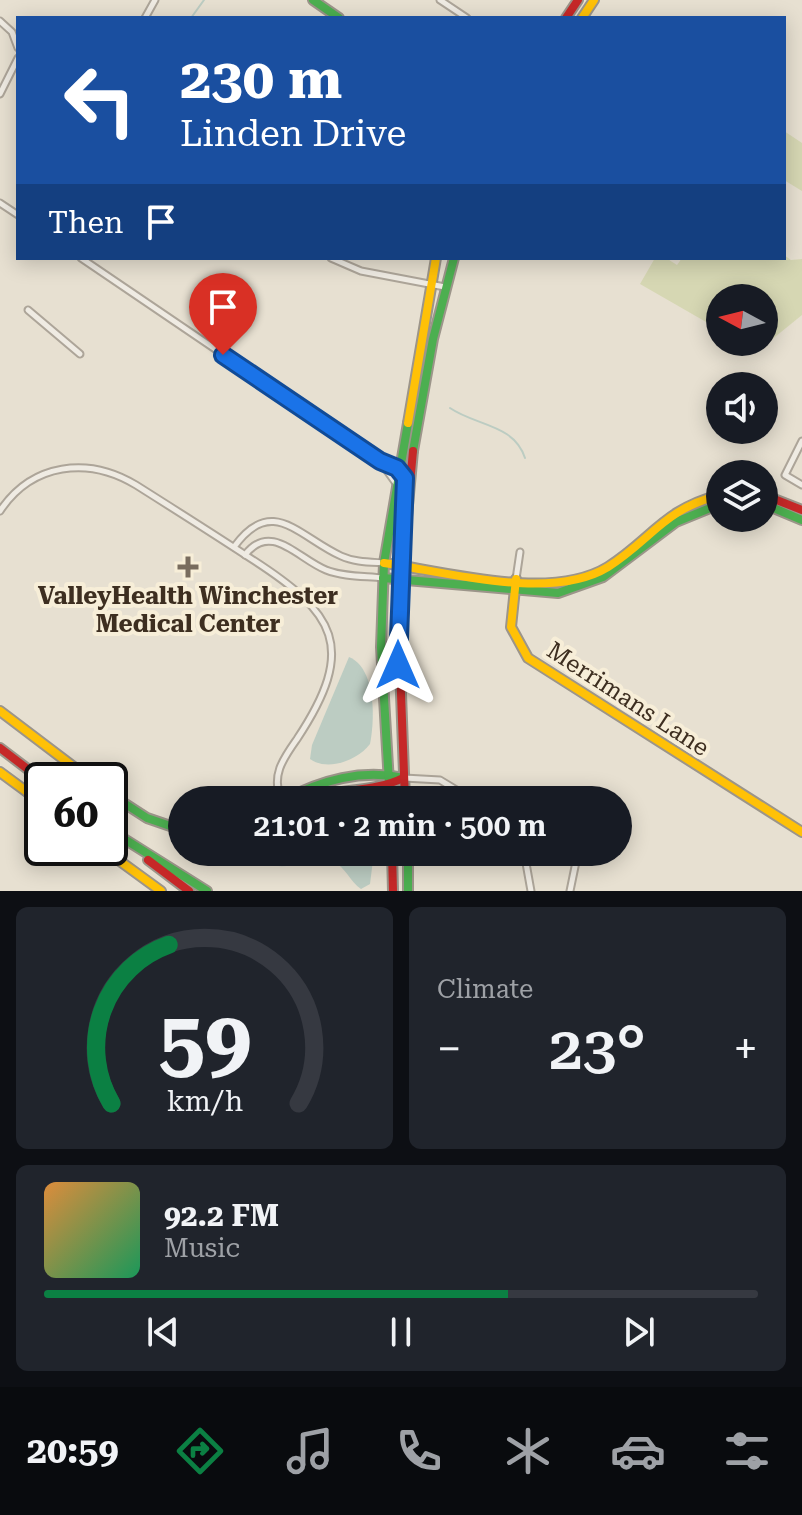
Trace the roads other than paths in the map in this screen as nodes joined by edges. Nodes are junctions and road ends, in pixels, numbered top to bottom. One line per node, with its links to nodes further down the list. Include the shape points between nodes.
1 (313, 0): 3 (main road)
2 (440, 0): 4 (street)
3 (336, 16)
4 (464, 16)
5 (0, 21): 6 (street)
6 (16, 43)
7 (16, 62): 8 (street)
8 (0, 94)
9 (84, 260): 19 (street)
10 (336, 260): 13 (street, via 361,271)
11 (436, 260): 13 (main road)
12 (453, 260): 14 (main road)
13 (431, 284): 14 (street); 18 (main road)
14 (445, 287): 21 (main road)
15 (28, 310): 16 (street)
16 (80, 354)
17 (802, 441): 23 (street, via 785,475)
18 (400, 451): 20 (main road); 21 (main road)
19 (380, 461): 20 (street); 22 (street)
20 (397, 468): 22 (main road); 26 (main road, via 405,476)
21 (411, 474): 26 (main road)
22 (395, 482): 35 (main road)
23 (802, 485)
24 (706, 500): 39 (main road, via 672,511 589,577 558,584)
25 (778, 501): 29 (main road)
26 (407, 502): 36 (main road)
27 (706, 509): 39 (main road, via 680,517 590,586 558,593)
28 (778, 510): 31 (main road)
29 (802, 510)
30 (0, 511): 32 (street, via 42,474 95,468 136,485)
31 (802, 520)
32 (234, 547): 34 (street); 35 (street, via 252,527 277,521 342,557)
33 (520, 552): 39 (street, Merrimans Lane)
34 (245, 555): 37 (street, via 259,541 274,540 330,571); 47 (street, via 305,596 330,641 331,672 324,696 277,772)
35 (384, 563): 36 (main road); 37 (main road)
36 (401, 565): 38 (main road); 39 (main road)
37 (383, 578): 38 (main road); 45 (main road)
38 (400, 578): 39 (main road); 46 (main road)
39 (515, 584): 55 (main road, Merrimans Lane, via 511,627 534,664)
40 (0, 711): 42 (main road)
41 (0, 748): 43 (main road)
42 (67, 762)
43 (24, 766)
44 (0, 772): 52 (main road)
45 (388, 774): 46 (main road); 48 (main road); 49 (main road)
46 (404, 778): 49 (main road); 50 (main road); 51 (street, via 440,780)
47 (280, 786)
48 (314, 786)
49 (389, 786)
50 (404, 786)
51 (450, 786)
52 (24, 790)
53 (128, 806): 54 (main road)
54 (168, 825)
55 (802, 832)
56 (128, 842): 65 (main road)
57 (128, 845): 64 (main road)
58 (127, 866): 63 (main road)
59 (392, 866): 66 (main road)
60 (408, 866): 67 (main road)
61 (527, 866): 68 (street)
62 (575, 866): 69 (street)
63 (159, 891)
64 (189, 891)
65 (207, 891)
66 (393, 891)
67 (408, 891)
68 (531, 891)
69 (570, 891)

